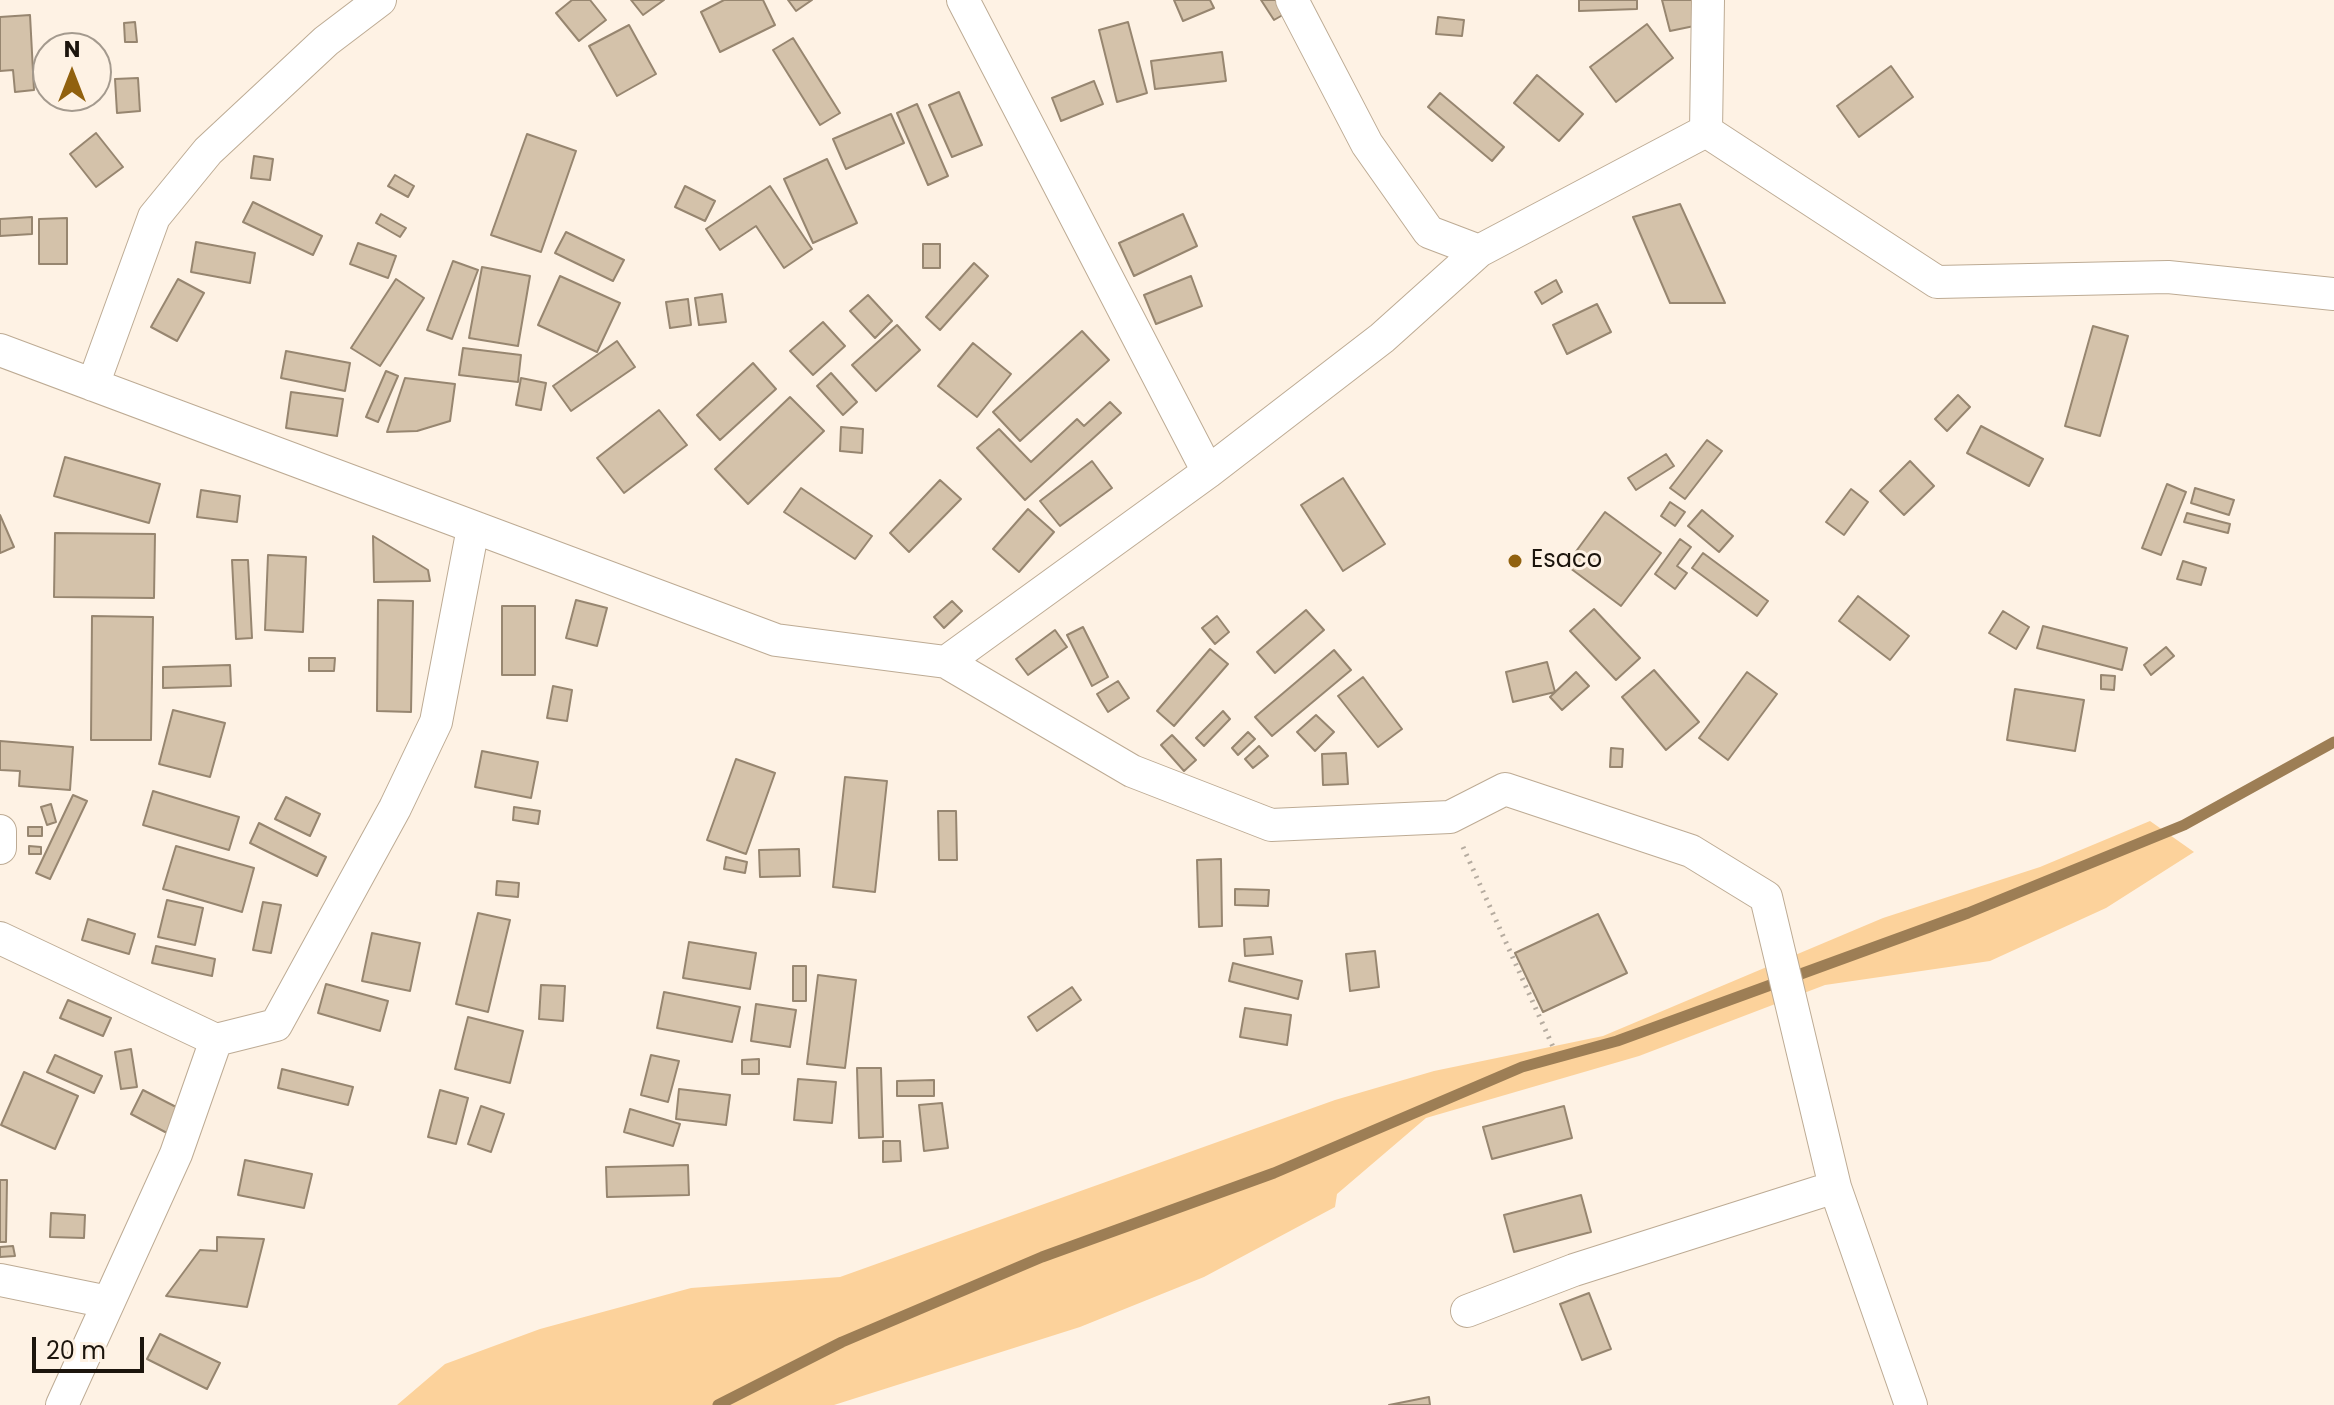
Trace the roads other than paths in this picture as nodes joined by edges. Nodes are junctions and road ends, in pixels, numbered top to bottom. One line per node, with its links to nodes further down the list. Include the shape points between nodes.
1 (380, 0): 9 (street, via 326,41 208,151 154,217)
2 (963, 0): 10 (street)
3 (1292, 0): 6 (street, via 1367,144 1429,232)
4 (1708, 0): 5 (street)
5 (1706, 131): 6 (street); 7 (street, via 1937,282 2168,277)
6 (1479, 251): 10 (street, via 1382,338)
7 (2334, 294)
8 (0, 350): 9 (street)
9 (93, 385): 11 (street)
10 (1208, 472): 12 (street)
11 (473, 528): 12 (street, via 776,640); 16 (street, via 436,722 395,808 276,1025)
12 (946, 662): 17 (street, via 1132,771 1271,825 1450,817 1505,789 1691,851 1766,897)
13 (0, 831): 14 (street)
14 (0, 848)
15 (0, 938): 16 (street)
16 (216, 1040): 19 (street, via 176,1154)
17 (1835, 1187): 20 (street, via 1574,1270); 22 (street)
18 (0, 1280): 19 (street)
19 (108, 1302): 21 (street)
20 (1467, 1311)
21 (62, 1405)
22 (1911, 1405)

